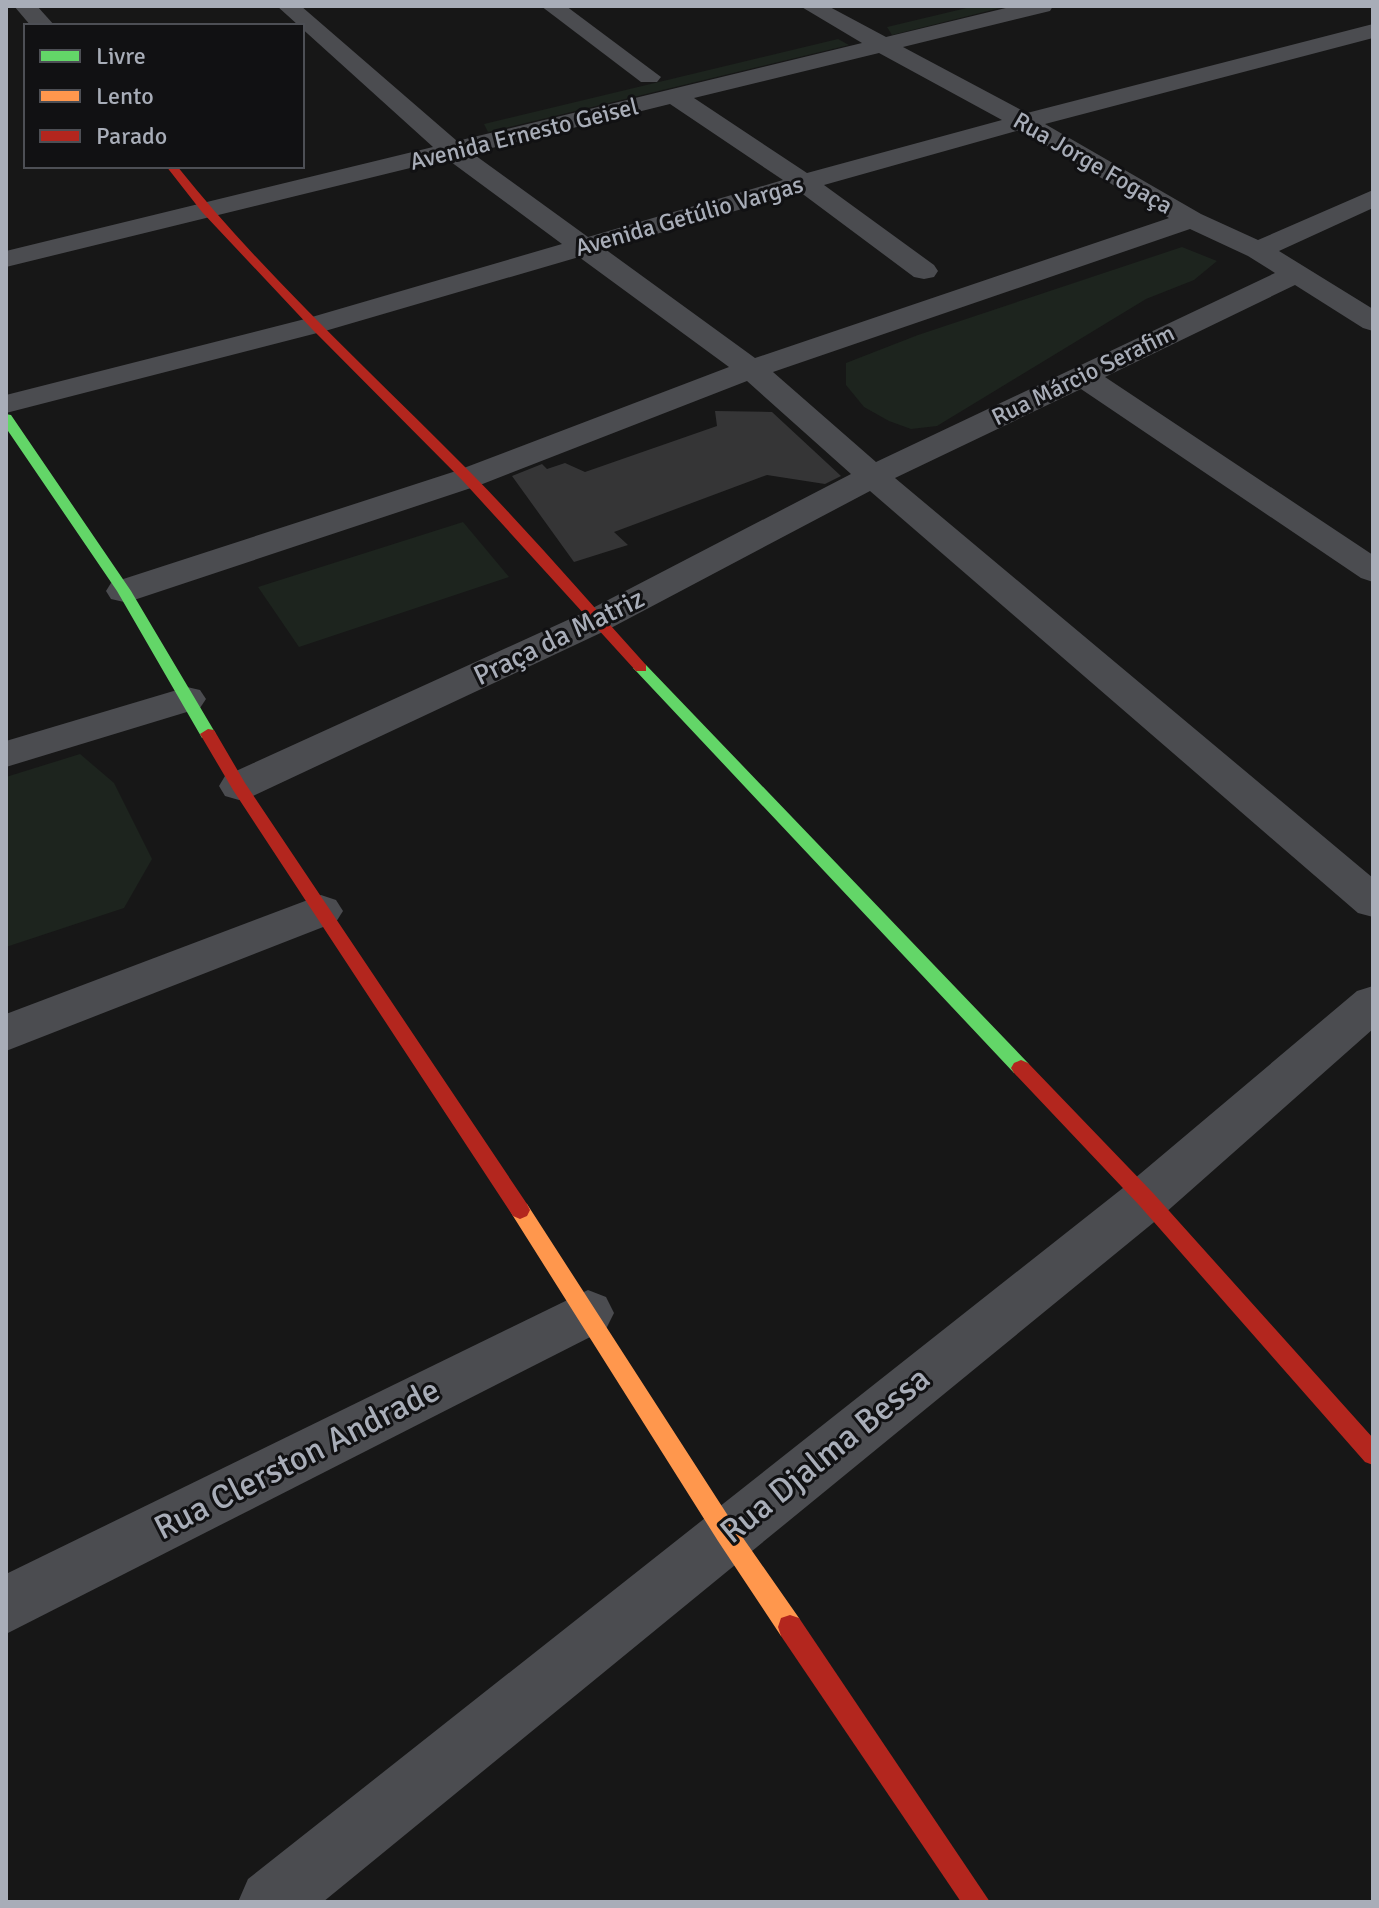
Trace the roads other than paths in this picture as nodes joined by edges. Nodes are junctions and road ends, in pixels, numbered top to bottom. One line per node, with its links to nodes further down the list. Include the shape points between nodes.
1 (25, 6): 7 (street)
2 (288, 6): 16 (street)
3 (552, 6): 12 (street)
4 (811, 6): 8 (street, Rua Jorge Fogaça)
5 (952, 6): 8 (street)
6 (1042, 6): 10 (street, Avenida Ernesto Geisel)
7 (42, 24)
8 (852, 30): 10 (street, Rua Jorge Fogaça); 11 (street)
9 (1373, 31): 15 (street, Avenida Getúlio Vargas)
10 (879, 45): 12 (street, Avenida Ernesto Geisel); 15 (street, Rua Jorge Fogaça)
11 (726, 60)
12 (663, 82): 13 (street, Avenida Ernesto Geisel); 16 (street, Avenida Ernesto Geisel); 20 (street)
13 (618, 84)
14 (571, 96): 16 (street, Avenida Ernesto Geisel)
15 (1026, 123): 20 (street, Avenida Getúlio Vargas); 24 (street, Rua Jorge Fogaça)
16 (443, 141): 17 (street, Avenida Ernesto Geisel); 22 (street, Avenida Ernesto Geisel); 25 (street)
17 (316, 158)
18 (173, 168): 22 (street)
19 (278, 168): 22 (street, Avenida Ernesto Geisel)
20 (805, 183): 25 (street, Avenida Getúlio Vargas); 28 (street)
21 (1373, 198): 26 (street)
22 (198, 199): 23 (street, Avenida Ernesto Geisel); 27 (street, Avenida Ernesto Geisel); 31 (street)
23 (98, 210)
24 (1191, 220): 26 (street, Rua Jorge Fogaça); 32 (street)
25 (583, 246): 31 (street, Avenida Getúlio Vargas); 32 (street)
26 (1258, 250): 29 (street, Rua Jorge Fogaça)
27 (6, 259)
28 (924, 271)
29 (1294, 275): 30 (street, Rua Jorge Fogaça); 33 (street, Rua Márcio Serafim)
30 (1373, 322)
31 (315, 325): 34 (street, Avenida Getúlio Vargas); 37 (street)
32 (751, 369): 36 (street); 37 (street)
33 (1081, 375): 36 (street, Rua Márcio Serafim); 38 (street)
34 (6, 404)
35 (6, 418): 39 (street)
36 (873, 476): 40 (street, Praça da Matriz); 44 (street)
37 (468, 478): 39 (street); 40 (street)
38 (1373, 571)
39 (124, 591): 41 (street)
40 (596, 621): 43 (street, Praça da Matriz); 48 (street)
41 (187, 699): 42 (street); 43 (street)
42 (6, 754)
43 (239, 786): 45 (street)
44 (1373, 902)
45 (321, 911): 47 (street); 49 (street)
46 (1373, 1003): 48 (street, Rua Djalma Bessa)
47 (6, 1033)
48 (1146, 1199): 50 (street); 51 (street, Rua Djalma Bessa)
49 (588, 1313): 51 (street); 52 (street, Rua Clerston Andrade)
50 (1373, 1454)
51 (726, 1533): 53 (street, Rua Djalma Bessa); 54 (street)
52 (6, 1605)
53 (271, 1902)
54 (977, 1902)

